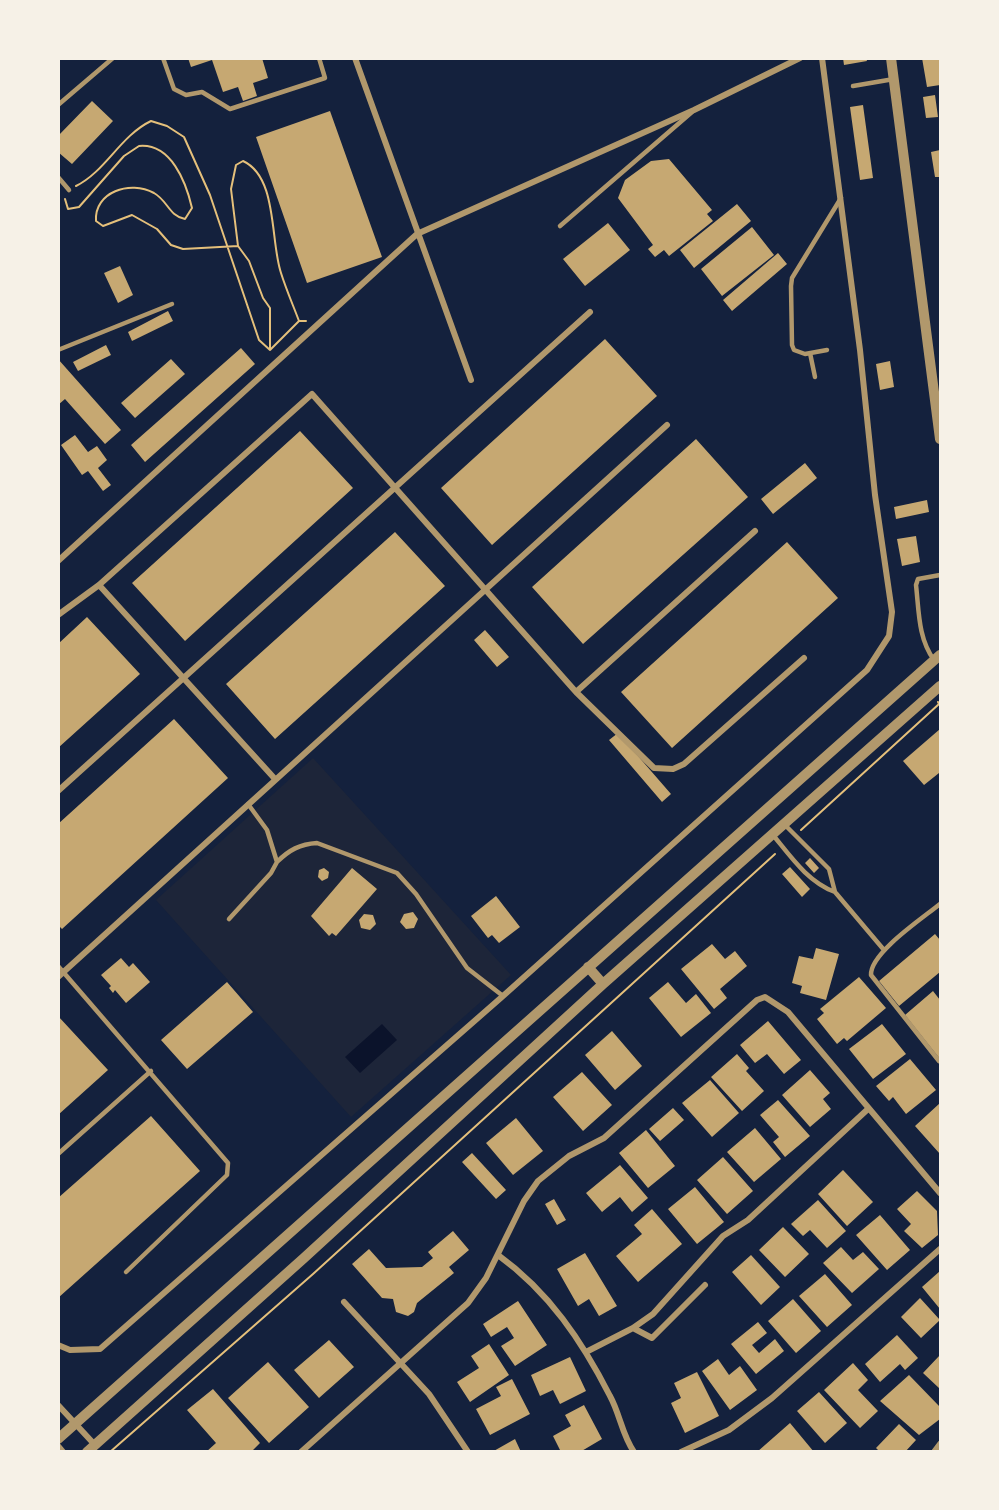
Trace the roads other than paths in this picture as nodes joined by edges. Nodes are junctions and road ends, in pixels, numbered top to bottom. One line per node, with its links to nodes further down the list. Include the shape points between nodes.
1 (113, 58): 10 (lane)
2 (163, 58): 3 (lane, via 174,89 186,95 202,92 230,109 325,78)
3 (319, 58)
4 (355, 58): 16 (street)
5 (800, 58): 11 (street)
6 (822, 58): 14 (street)
7 (891, 58): 8 (street)
8 (894, 79): 9 (lane); 25 (street)
9 (853, 86)
10 (58, 105)
11 (694, 110): 15 (lane); 16 (street)
12 (58, 177): 13 (lane)
13 (69, 190)
14 (841, 198): 21 (lane, via 792,278 792,345 799,354); 53 (street, via 892,612 889,636 867,670)
15 (560, 226)
16 (417, 234): 23 (street); 28 (street)
17 (172, 304): 19 (lane)
18 (590, 312): 26 (street)
19 (58, 350)
20 (827, 350): 21 (lane)
21 (810, 353): 22 (lane)
22 (815, 377)
23 (471, 380)
24 (667, 425): 31 (street)
25 (940, 439)
26 (397, 488): 30 (street, via 312,394); 31 (street); 35 (street)
27 (755, 531): 37 (street)
28 (58, 561)
29 (940, 575): 34 (lane, via 918,579 916,585 926,650)
30 (99, 585): 32 (street); 35 (street)
31 (487, 591): 37 (street); 39 (street)
32 (58, 615)
33 (804, 658): 37 (street, via 684,764 673,769 654,768)
34 (937, 658): 50 (street)
35 (182, 677): 39 (street); 40 (street)
36 (940, 686): 38 (street)
37 (576, 692)
38 (936, 693): 42 (street)
39 (275, 779): 41 (street)
40 (58, 791)
41 (248, 804): 44 (lane, via 267,830); 51 (street)
42 (785, 825): 43 (street); 45 (lane, via 829,869)
43 (773, 835): 45 (lane, via 814,882); 52 (street)
44 (277, 862): 47 (lane); 53 (lane, via 305,843 317,843 398,873 467,968)
45 (835, 892): 48 (lane)
46 (940, 904): 48 (lane)
47 (229, 919)
48 (884, 950): 54 (lane, via 874,962 871,975)
49 (58, 966): 51 (lane)
50 (588, 967): 52 (street); 69 (street)
51 (61, 974): 55 (lane)
52 (603, 984): 73 (street)
53 (503, 996): 65 (street, via 100,1349 70,1350)
54 (939, 1061)
55 (151, 1071): 57 (lane); 61 (lane, via 228,1163 229,1170)
56 (868, 1109): 58 (street); 60 (street, via 788,1012 765,997 757,1000 604,1138 569,1156 538,1181); 64 (street, via 748,1220 723,1236 653,1314)
57 (58, 1154)
58 (940, 1193)
59 (940, 1249): 78 (street, via 772,1398 729,1430)
60 (498, 1255): 66 (street, via 545,1294); 67 (street, via 468,1303)
61 (126, 1272)
62 (705, 1286): 64 (street, via 652,1338)
63 (344, 1302): 67 (street)
64 (633, 1329): 66 (street)
65 (58, 1345)
66 (586, 1352): 77 (street, via 612,1398)
67 (400, 1363): 75 (street); 76 (street, via 429,1394)
68 (58, 1405): 69 (street)
69 (75, 1424): 70 (street); 73 (street)
70 (58, 1439)
71 (940, 1444): 79 (street)
72 (58, 1446): 74 (street)
73 (91, 1448)
74 (63, 1452)
75 (301, 1452)
76 (468, 1452)
77 (634, 1452)
78 (681, 1452)
79 (934, 1452)

